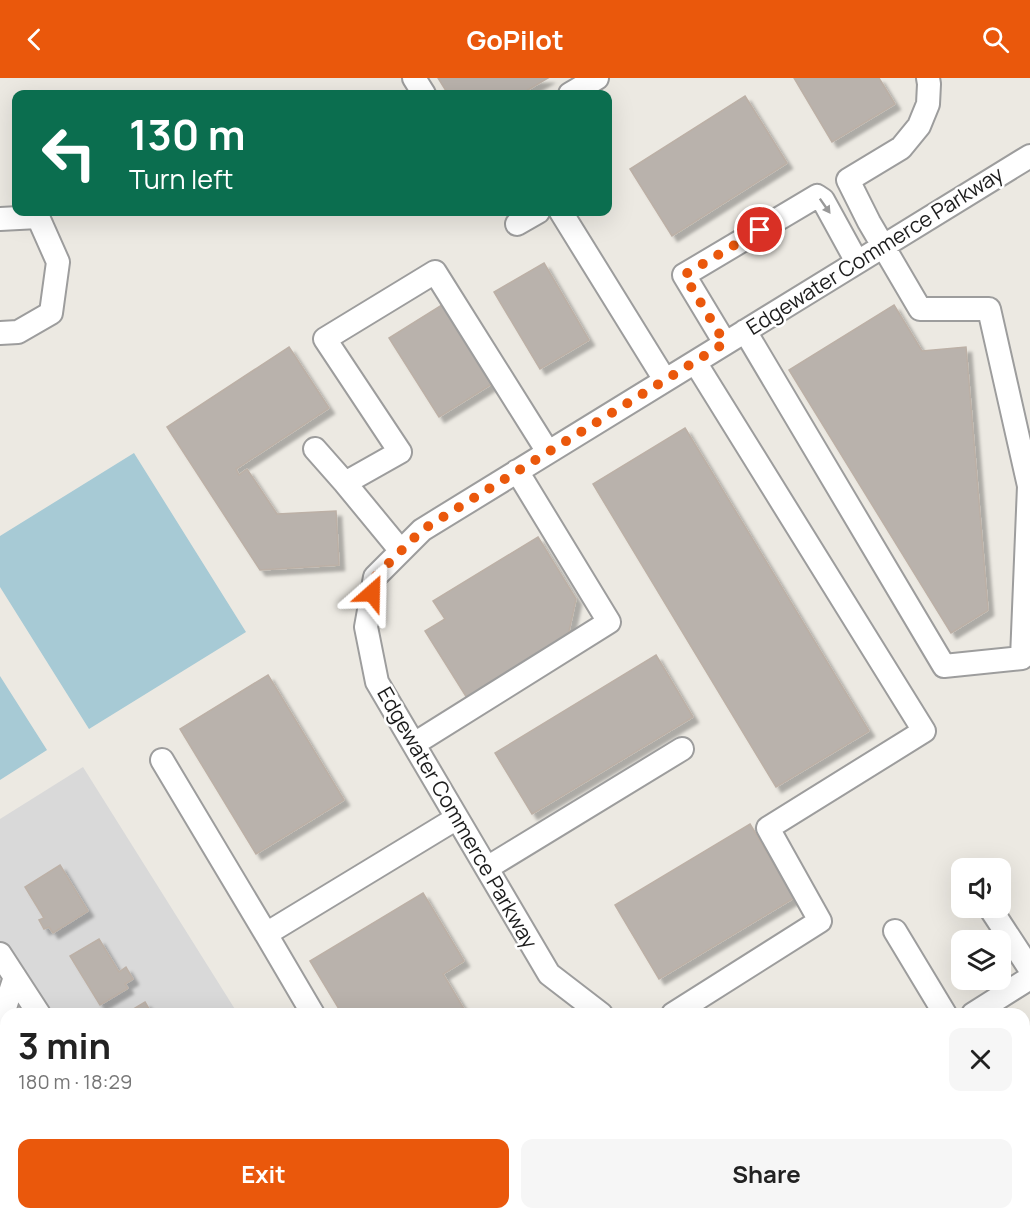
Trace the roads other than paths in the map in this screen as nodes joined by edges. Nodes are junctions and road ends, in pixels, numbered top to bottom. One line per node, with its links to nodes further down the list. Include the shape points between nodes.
1 (597, 78): 3 (street)
2 (928, 78): 9 (street, via 928,104 919,126 901,148 848,180)
3 (577, 90)
4 (1030, 156): 9 (street, Edgewater Commerce Parkway)
5 (531, 216): 8 (street)
6 (563, 216): 15 (street)
7 (0, 219): 12 (street, via 38,218 58,262 51,313 18,332)
8 (517, 224)
9 (884, 246): 10 (street, Edgewater Commerce Parkway); 11 (street, via 920,309 989,309 1029,486 1022,658 944,666)
10 (857, 262): 11 (street, Edgewater Commerce Parkway); 13 (street, one-way to 10, via 684,275 817,196 823,200)
11 (745, 331): 13 (street, Edgewater Commerce Parkway)
12 (0, 333)
13 (725, 343): 14 (street, Edgewater Commerce Parkway)
14 (695, 362): 15 (street, Edgewater Commerce Parkway); 37 (street, via 924,731 768,828 820,921)
15 (665, 380): 17 (street, Edgewater Commerce Parkway)
16 (315, 449): 19 (street)
17 (548, 452): 18 (street, Edgewater Commerce Parkway); 19 (street, via 435,272 325,339 400,452)
18 (517, 471): 20 (street, Edgewater Commerce Parkway, via 422,530); 21 (street, via 609,622)
19 (345, 483): 20 (street)
20 (401, 551): 21 (street, Edgewater Commerce Parkway, via 375,577 366,627 377,682)
21 (414, 744): 24 (street, Edgewater Commerce Parkway)
22 (682, 749): 25 (street)
23 (162, 760): 28 (street)
24 (457, 818): 25 (street, Edgewater Commerce Parkway); 28 (street)
25 (487, 868): 36 (street, Edgewater Commerce Parkway, via 549,974)
26 (997, 918): 30 (street)
27 (895, 931): 38 (street)
28 (266, 934): 35 (street)
29 (0, 954): 31 (street)
30 (1030, 969)
31 (15, 977): 33 (street); 34 (street)
32 (1030, 978): 39 (street)
33 (5, 1008)
34 (35, 1008)
35 (309, 1008)
36 (593, 1008)
37 (682, 1008)
38 (941, 1008)
39 (982, 1008)

